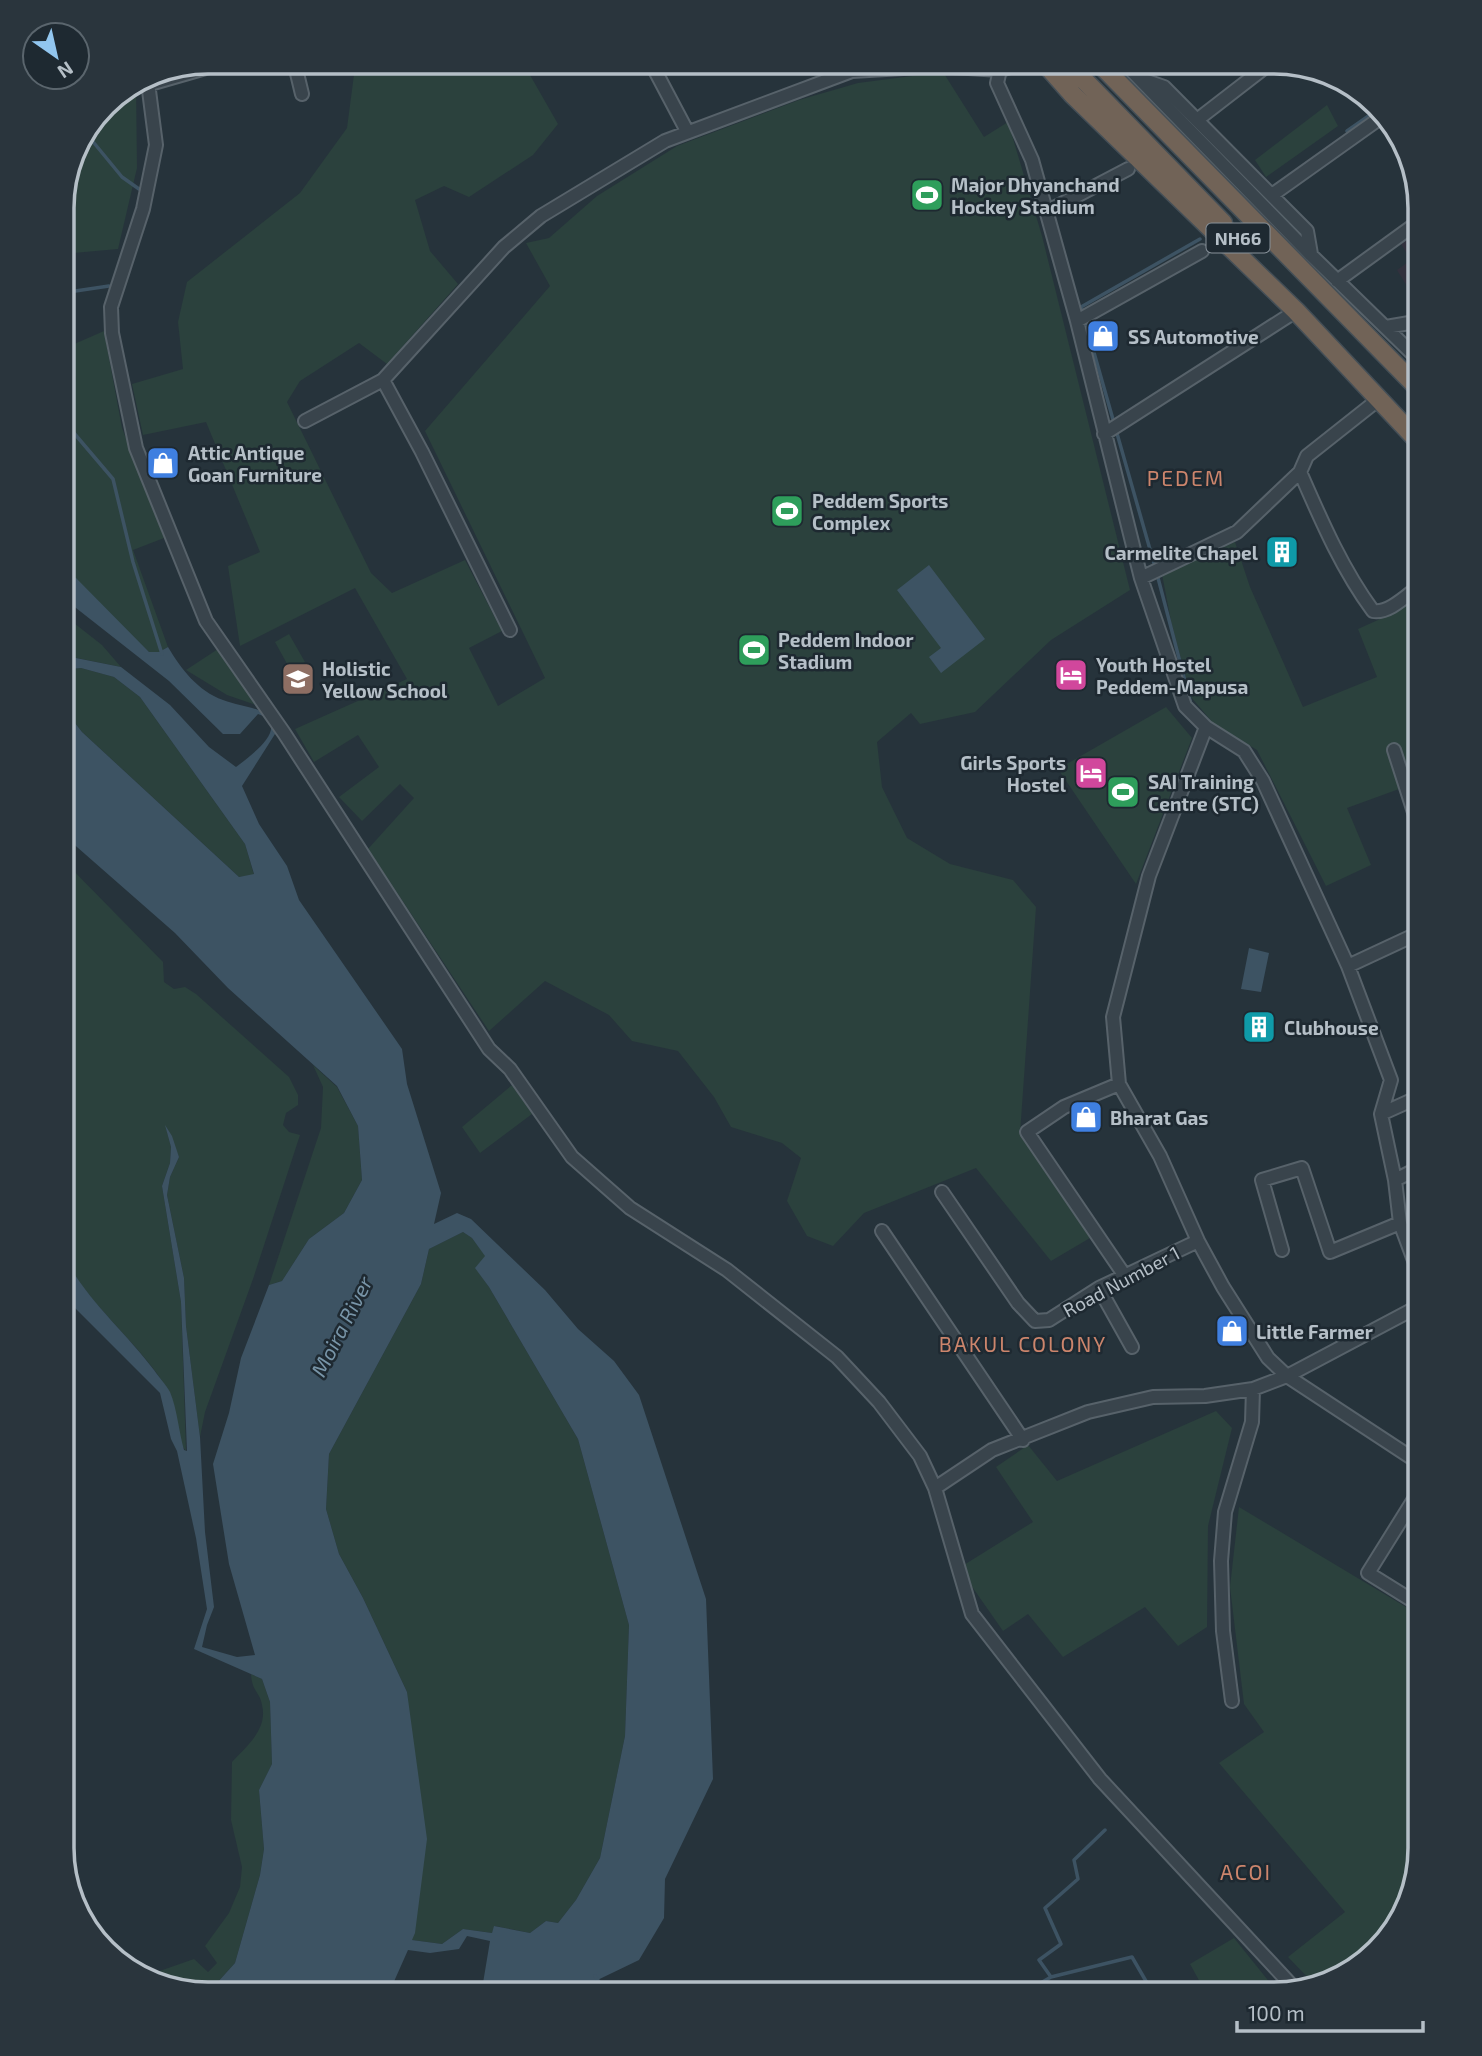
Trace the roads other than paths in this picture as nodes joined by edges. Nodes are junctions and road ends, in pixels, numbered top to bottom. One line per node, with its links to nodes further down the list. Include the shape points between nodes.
1 (297, 74): 12 (street)
2 (657, 74): 15 (street)
3 (828, 74): 15 (street)
4 (999, 74): 18 (street, via 997,83 1032,160)
5 (1056, 74): 23 (highway)
6 (1072, 74): 31 (highway, NH66, via 1084,80)
7 (1110, 74): 28 (highway, NH66)
8 (1134, 74): 10 (street)
9 (1256, 74): 13 (street)
10 (1138, 78): 13 (street, via 1164,87); 21 (street)
11 (149, 87): 63 (street, via 156,145 143,209 111,307 112,333 136,448 206,621 489,1049 510,1069 572,1157 630,1208 727,1270 837,1357 920,1456)
12 (302, 94)
13 (1196, 120): 17 (street)
14 (1377, 121): 17 (street)
15 (687, 131): 29 (street, via 541,216 503,247)
16 (1128, 169): 18 (street)
17 (1272, 195): 21 (street, via 1307,231)
18 (1046, 212): 24 (street)
19 (1408, 229): 22 (street)
20 (1202, 251): 24 (street)
21 (1311, 254): 22 (street)
22 (1337, 281): 26 (street)
23 (1296, 311): 30 (highway); 34 (street)
24 (1077, 321): 34 (street)
25 (1408, 323): 26 (street)
26 (1386, 327): 27 (street)
27 (1408, 349)
28 (1408, 378)
29 (383, 380): 32 (street); 38 (street)
30 (1378, 399): 33 (highway); 35 (street, via 1307,456)
31 (1408, 413)
32 (305, 421)
33 (1408, 430)
34 (1104, 434): 36 (street)
35 (1300, 472): 36 (street, via 1237,532); 37 (street, via 1334,545 1373,611)
36 (1141, 578): 39 (street, via 1185,706)
37 (1408, 595)
38 (510, 630)
39 (1206, 727): 43 (street, via 1244,751 1263,780); 44 (street, via 1149,876 1113,1017)
40 (1394, 750): 41 (street)
41 (1408, 794)
42 (1408, 938): 43 (street)
43 (1348, 965): 46 (street, via 1391,1080)
44 (1119, 1084): 52 (street, via 1160,1156); 55 (street, via 1063,1107 1027,1132)
45 (1408, 1102): 46 (street)
46 (1381, 1114): 48 (street)
47 (1408, 1174): 48 (street)
48 (1395, 1180): 50 (street)
49 (942, 1192): 56 (street, Road Number 1, via 1035,1321 1049,1320)
50 (1400, 1223): 53 (street); 54 (street, via 1330,1252 1302,1168 1262,1180)
51 (882, 1231): 61 (street)
52 (1198, 1241): 55 (street, Road Number 1); 59 (street, via 1268,1358)
53 (1408, 1244)
54 (1282, 1250)
55 (1125, 1276): 56 (street, Road Number 1)
56 (1099, 1289): 58 (street)
57 (1408, 1312): 59 (street)
58 (1132, 1348)
59 (1287, 1376): 60 (street); 62 (street)
60 (1253, 1389): 61 (street, via 1205,1396 1153,1396 1088,1412); 66 (street, via 1252,1422 1225,1512 1221,1561)
61 (1023, 1440): 63 (street, via 992,1450)
62 (1408, 1455)
63 (934, 1488): 67 (street, via 972,1614 1100,1779)
64 (1408, 1509): 65 (street, via 1368,1573)
65 (1408, 1596)
66 (1232, 1701)
67 (1288, 1981)

